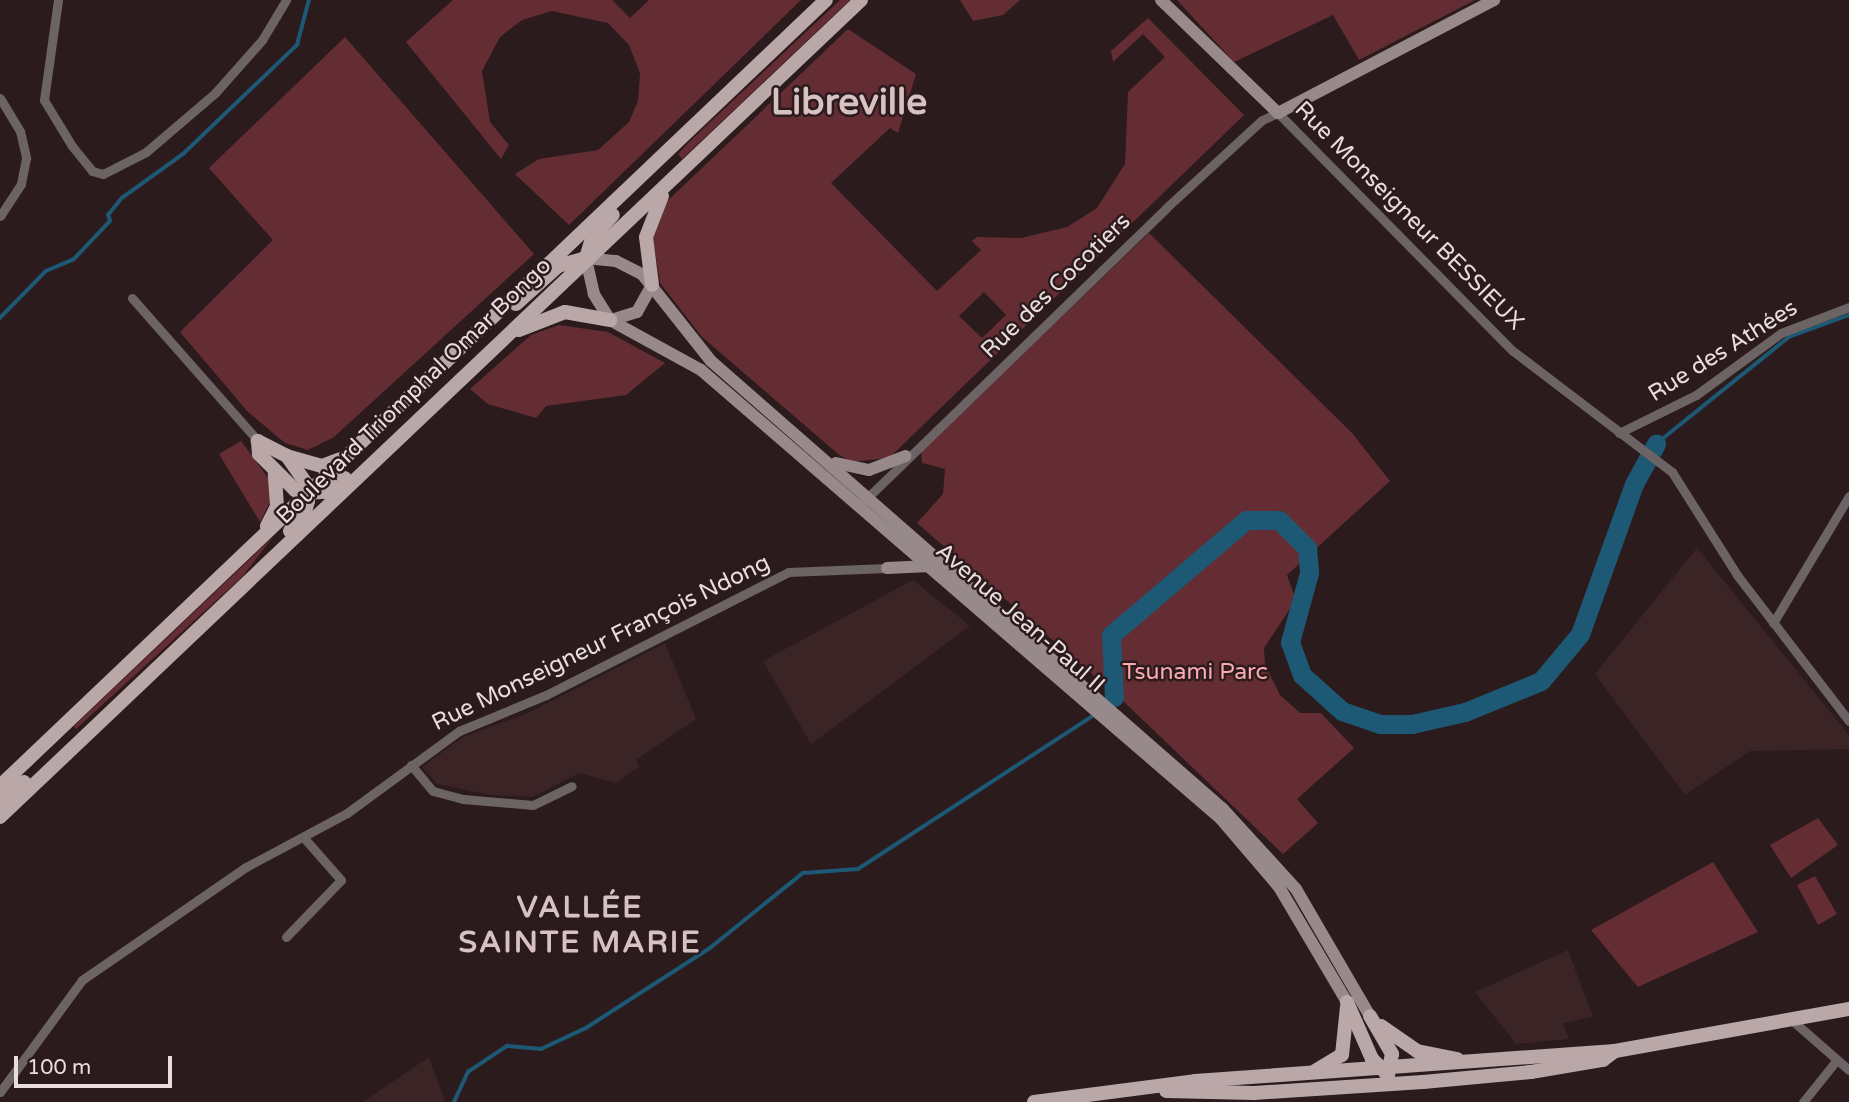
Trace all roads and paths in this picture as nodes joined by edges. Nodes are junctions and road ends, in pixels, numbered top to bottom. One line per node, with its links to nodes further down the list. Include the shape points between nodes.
1 (58, 0): 2 (street, via 44,100 72,146 92,171 103,174 146,152 215,93 262,40)
2 (286, 0)
3 (826, 0): 9 (main road, Boulevard Triomphal Omar Bongo)
4 (861, 0): 10 (main road, Boulevard Triomphal Omar Bongo)
5 (1161, 0): 8 (main road, Rue Monseigneur BESSIEUX)
6 (1494, 0): 8 (main road)
7 (0, 98): 11 (street, via 20,131 26,158 21,184)
8 (1278, 113): 20 (street, Rue Monseigneur BESSIEUX, via 1431,274 1553,386); 24 (street, Rue des Cocotiers, via 1244,136)
9 (688, 131): 12 (main road, via 662,168 598,230); 18 (main road, Boulevard Triomphal Omar Bongo)
10 (673, 177): 12 (main road, Boulevard Triomphal Omar Bongo); 13 (main road, via 647,228)
11 (0, 216)
12 (586, 258): 13 (main road, Avenue Jean-Paul II, via 627,265); 16 (main road, via 594,294); 17 (main road, Boulevard Triomphal Omar Bongo); 18 (main road, via 553,270 484,333)
13 (652, 285): 16 (main road, via 637,312); 25 (main road, Avenue Jean-Paul II, via 711,361)
14 (132, 298): 21 (street)
15 (1849, 307): 20 (street, Rue des Athées, via 1781,333 1696,395)
16 (610, 320): 17 (main road, via 558,313 528,325); 29 (main road, Avenue Jean-Paul II, via 701,370)
17 (490, 352): 19 (main road, Boulevard Triomphal Omar Bongo)
18 (452, 353): 22 (main road, Boulevard Triomphal Omar Bongo)
19 (409, 428): 27 (main road, via 331,488); 34 (main road, Boulevard Triomphal Omar Bongo)
20 (1619, 433): 35 (street, Rue Monseigneur BESSIEUX, via 1657,457)
21 (258, 441): 23 (main road); 26 (main road)
22 (348, 455): 23 (main road, via 322,466); 27 (main road, Boulevard Triomphal Omar Bongo)
23 (287, 456): 27 (main road)
24 (905, 456): 25 (main road, via 869,470); 29 (street, Rue des Cocotiers)
25 (824, 458): 29 (main road, Avenue Jean-Paul II)
26 (275, 474): 27 (main road); 30 (main road, via 276,510)
27 (309, 493): 30 (main road, Boulevard Triomphal Omar Bongo); 34 (main road, via 304,514)
28 (1849, 496): 35 (street)
29 (864, 501): 31 (main road, Avenue Jean-Paul II); 49 (main road, Avenue Jean-Paul II, via 1108,703 1287,876)
30 (259, 538): 38 (main road, Boulevard Triomphal Omar Bongo)
31 (898, 539): 32 (main road, Avenue Jean-Paul II); 33 (main road, via 901,555)
32 (930, 566): 33 (main road); 47 (main road, Avenue Jean-Paul II, via 1253,854)
33 (887, 568): 39 (street, Rue Monseigneur François Ndong, via 788,572 547,695 459,731)
34 (235, 592): 36 (main road, Boulevard Triomphal Omar Bongo)
35 (1773, 623): 37 (street)
36 (104, 718): 43 (main road); 44 (main road, Boulevard Triomphal Omar Bongo)
37 (1849, 721)
38 (27, 761): 40 (main road); 41 (main road, Boulevard Triomphal Omar Bongo)
39 (411, 765): 42 (street, via 433,791 463,799 533,805); 45 (street, Rue Monseigneur François Ndong)
40 (0, 774)
41 (0, 786)
42 (572, 786)
43 (0, 800)
44 (0, 817)
45 (305, 839): 46 (street, via 341,880); 59 (street, Rue Monseigneur François Ndong, via 246,867 82,980)
46 (286, 937)
47 (1347, 1002): 55 (main road); 57 (main road, via 1342,1055 1328,1067)
48 (1849, 1009): 50 (main road)
49 (1370, 1016): 52 (main road, via 1402,1043 1432,1056); 55 (main road, via 1392,1054)
50 (1794, 1022): 51 (main road); 53 (street)
51 (1615, 1051): 52 (main road); 56 (main road, via 1603,1060)
52 (1535, 1059): 55 (main road)
53 (1835, 1062): 54 (street); 61 (street)
54 (1849, 1070)
55 (1387, 1073): 56 (main road, via 1411,1080); 57 (main road); 58 (main road, via 1378,1081)
56 (1505, 1075): 58 (main road)
57 (1296, 1077): 58 (main road)
58 (1257, 1091): 60 (main road, via 1147,1089)
59 (0, 1092)
60 (1034, 1102)
61 (1802, 1102)

